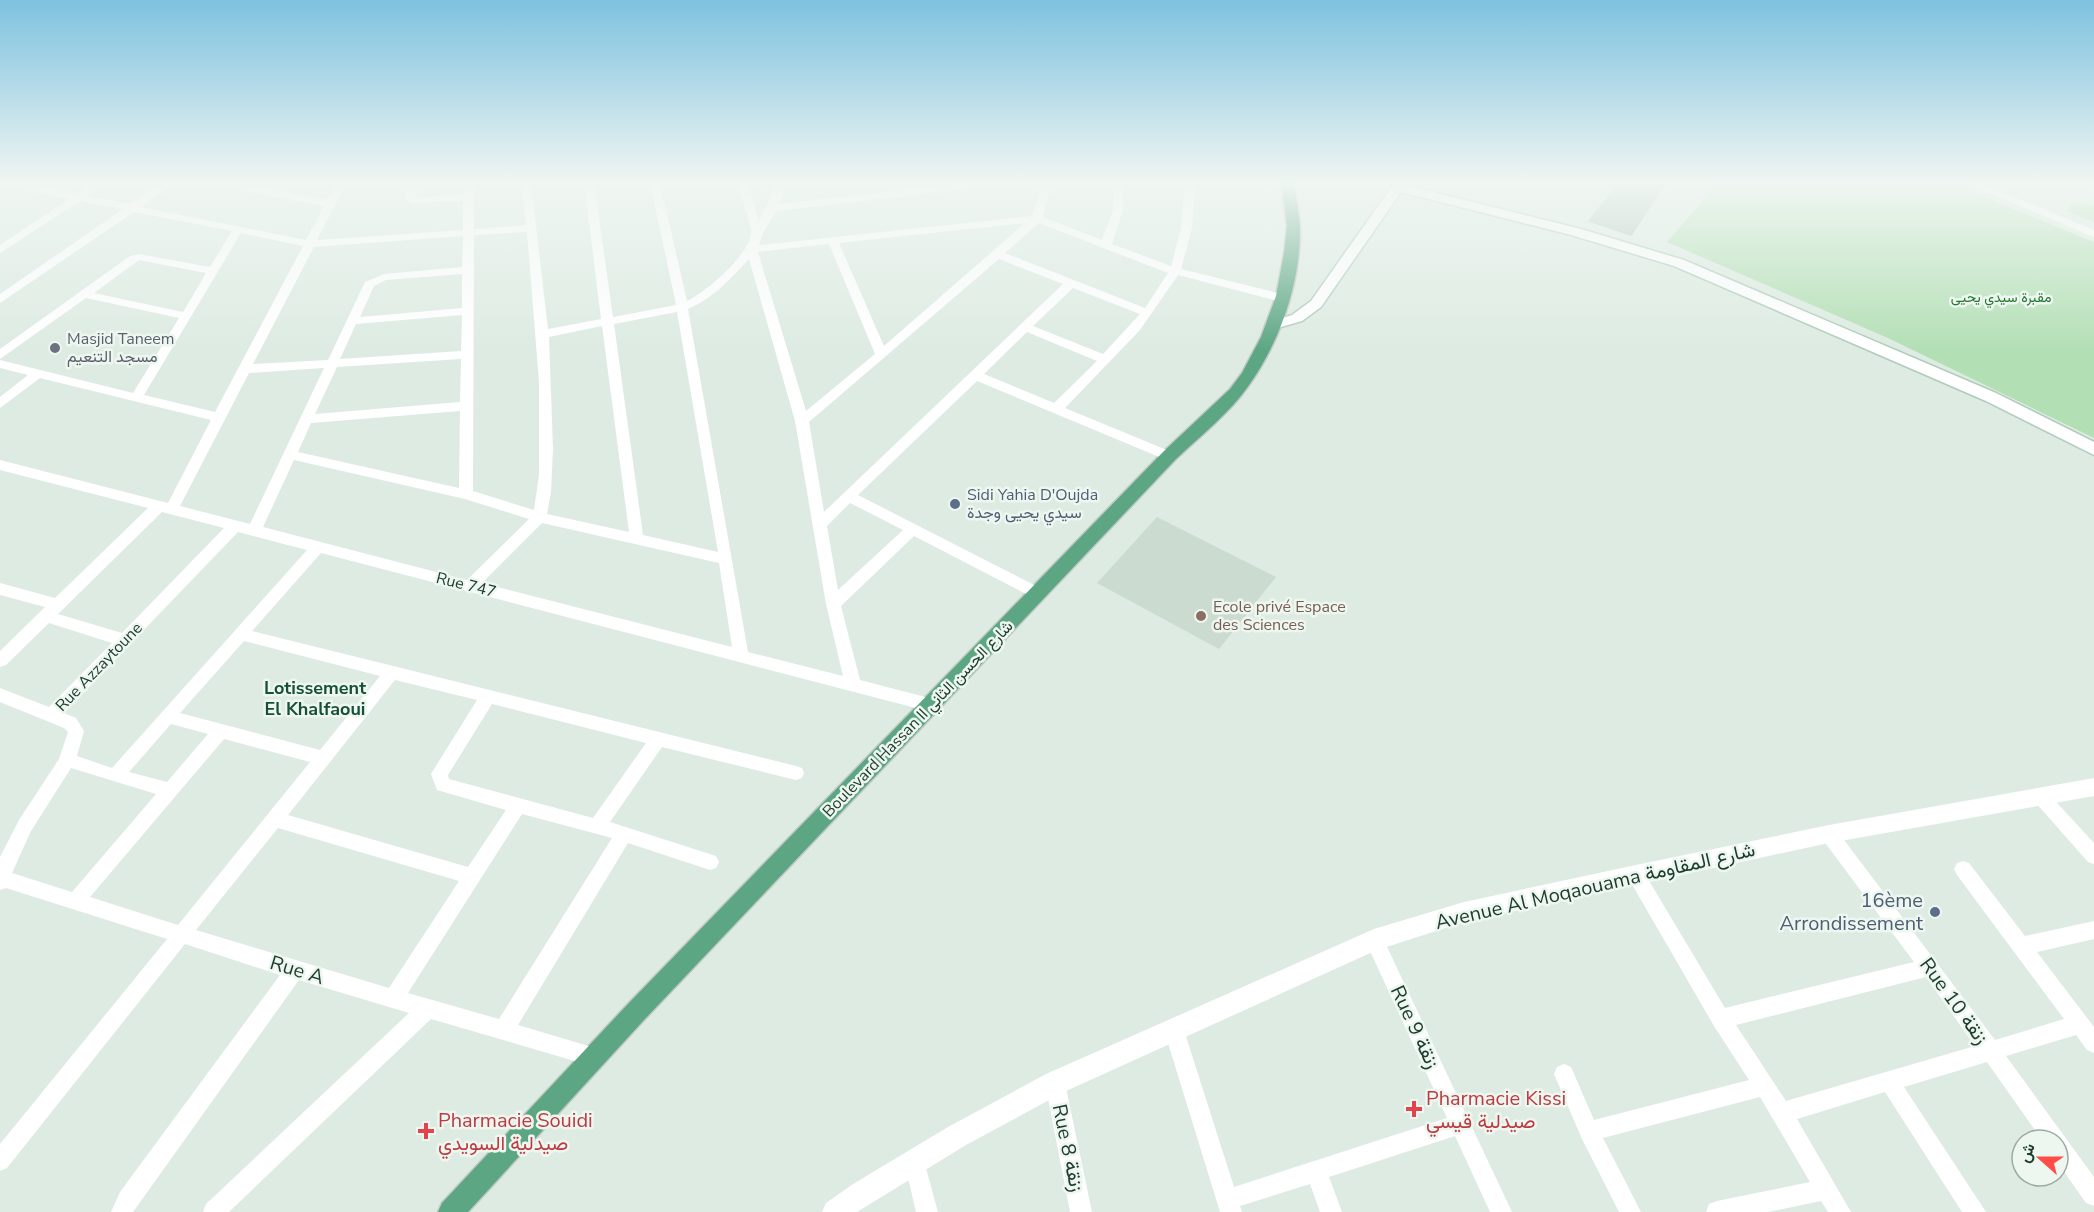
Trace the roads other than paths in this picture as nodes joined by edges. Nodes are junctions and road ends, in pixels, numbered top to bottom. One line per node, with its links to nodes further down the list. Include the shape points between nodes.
1 (16, 239): 23 (street)
2 (88, 239): 32 (street)
3 (233, 239): 27 (street)
4 (282, 239): 21 (street)
5 (313, 239): 21 (street)
6 (388, 239): 21 (street)
7 (468, 239): 26 (street)
8 (533, 239): 41 (street)
9 (597, 239): 38 (street)
10 (667, 239): 33 (street)
11 (755, 239): 24 (street)
12 (856, 239): 20 (street)
13 (1015, 239): 25 (street)
14 (1089, 239): 22 (street)
15 (1108, 239): 22 (street)
16 (1183, 239): 28 (street)
17 (1292, 239): 31 (main road, Boulevard Hassan II شارع الحسن الثاني)
18 (1361, 239): 39 (main road, via 1316,304 1297,318)
19 (1598, 239): 58 (main road, via 1679,263 1981,393)
20 (833, 241): 24 (street); 44 (street)
21 (310, 244): 48 (street)
22 (1106, 245): 28 (street)
23 (0, 249)
24 (752, 249): 33 (street, via 719,285); 57 (street)
25 (997, 254): 29 (street); 44 (street)
26 (468, 270): 34 (street); 37 (street, via 373,280)
27 (213, 271): 30 (street, via 140,257); 36 (street)
28 (1174, 271): 31 (street); 35 (street)
29 (1071, 283): 35 (street); 40 (street)
30 (84, 294): 36 (street); 42 (street)
31 (1282, 298): 39 (main road, Boulevard Hassan II شارع الحسن الثاني)
32 (0, 299)
33 (682, 307): 38 (street); 72 (street)
34 (468, 311): 37 (street); 43 (street)
35 (1147, 313): 45 (street)
36 (186, 316): 51 (street)
37 (353, 321): 47 (street)
38 (610, 322): 41 (street); 70 (street)
39 (1274, 325): 60 (main road, Boulevard Hassan II شارع الحسن الثاني, via 1252,370 1234,395)
40 (1025, 327): 45 (street); 50 (street)
41 (543, 334): 65 (street, via 547,419 544,502)
42 (0, 355)
43 (467, 355): 47 (street); 53 (street)
44 (882, 355): 57 (street)
45 (1104, 359): 54 (street)
46 (0, 364): 49 (street)
47 (332, 364): 48 (street); 56 (street)
48 (245, 369): 55 (street)
49 (38, 373): 51 (street); 52 (street)
50 (975, 375): 54 (street); 63 (street)
51 (137, 397): 55 (street)
52 (0, 404)
53 (467, 406): 56 (street); 62 (street)
54 (1056, 409): 60 (street)
55 (220, 417): 64 (street)
56 (307, 419): 59 (street)
57 (802, 421): 66 (street)
58 (2094, 449)
59 (290, 455): 62 (street); 69 (street)
60 (1169, 456): 75 (main road, Boulevard Hassan II شارع الحسن الثاني)
61 (0, 465): 64 (street, Rue 747)
62 (466, 494): 65 (street)
63 (850, 496): 66 (street); 68 (street)
64 (165, 508): 67 (street, Rue 747); 77 (street)
65 (539, 517): 70 (street); 73 (street)
66 (819, 525): 76 (street)
67 (235, 526): 69 (street, Rue 747); 80 (street, Rue Azzaytoune)
68 (913, 529): 75 (street); 76 (street)
69 (255, 530): 71 (street, Rue 747)
70 (637, 540): 72 (street)
71 (318, 547): 73 (street, Rue 747); 79 (street)
72 (726, 560): 81 (street)
73 (470, 586): 81 (street, Rue 747)
74 (0, 589): 77 (street)
75 (1039, 594): 87 (main road, Boulevard Hassan II شارع الحسن الثاني)
76 (833, 604): 84 (street)
77 (58, 605): 78 (street)
78 (46, 616): 80 (street); 82 (street)
79 (242, 635): 83 (street); 89 (street)
80 (124, 640): 88 (street, Rue Azzaytoune)
81 (741, 656): 84 (street, Rue 747)
82 (0, 661)
83 (392, 672): 86 (street); 92 (street)
84 (853, 685): 87 (street, Rue 747)
85 (0, 695): 88 (street)
86 (488, 696): 91 (street); 99 (street, via 439,774 441,781 443,785)
87 (931, 705): 125 (main road, Boulevard Hassan II شارع الحسن الثاني)
88 (52, 715): 93 (street, Rue Azzaytoune, via 70,723 76,731)
89 (168, 717): 90 (street); 95 (street)
90 (221, 731): 92 (street); 97 (street)
91 (659, 738): 94 (street); 101 (street)
92 (322, 758): 100 (street)
93 (68, 760): 95 (street); 109 (street, Rue Azzaytoune, via 18,840)
94 (796, 773)
95 (115, 776): 97 (street)
96 (2094, 788): 98 (main road, Avenue Al Moqaouama شارع المقاومة)
97 (170, 790): 110 (street)
98 (2041, 797): 103 (main road, Avenue Al Moqaouama شارع المقاومة); 104 (street)
99 (519, 804): 101 (street); 108 (street)
100 (274, 819): 108 (street); 112 (street)
101 (596, 828): 102 (street)
102 (624, 834): 105 (street); 122 (street)
103 (1829, 834): 107 (main road, Avenue Al Moqaouama شارع المقاومة); 115 (street, Rue 10 زنقة)
104 (2094, 856)
105 (710, 862)
106 (1963, 869): 114 (street)
107 (1636, 875): 113 (main road, Avenue Al Moqaouama شارع المقاومة, via 1464,912); 119 (street)
108 (473, 877): 117 (street)
109 (1, 880): 110 (street, Rue A)
110 (75, 901): 112 (street, Rue A)
111 (2094, 930): 114 (street)
112 (182, 933): 116 (street, Rue A); 134 (street)
113 (1374, 940): 121 (main road, Avenue Al Moqaouama شارع المقاومة); 131 (street, Rue 9 زنقة)
114 (2022, 946): 120 (street)
115 (1930, 967): 119 (street); 124 (street, Rue 10 زنقة)
116 (294, 970): 117 (street, Rue A); 141 (street)
117 (394, 998): 118 (street, Rue A)
118 (428, 1008): 122 (street, Rue A); 142 (street)
119 (1721, 1018): 129 (street)
120 (2081, 1024): 123 (street); 124 (street)
121 (1174, 1030): 128 (main road, Avenue Al Moqaouama شارع المقاومة); 140 (street)
122 (503, 1031): 125 (street, Rue A)
123 (2094, 1043)
124 (1990, 1050): 127 (street); 132 (street, Rue 10 زنقة)
125 (595, 1057): 143 (main road, Boulevard Hassan II شارع الحسن الثاني)
126 (1564, 1074): 133 (street)
127 (1889, 1081): 130 (street); 152 (street)
128 (1055, 1083): 135 (main road, Avenue Al Moqaouama شارع المقاومة); 146 (street, Rue 8 زنقة)
129 (1764, 1086): 130 (street); 133 (street)
130 (1782, 1113): 138 (street)
131 (1461, 1124): 137 (street); 148 (street, Rue 9 زنقة)
132 (2046, 1128)
133 (1589, 1132): 149 (street)
134 (0, 1161)
135 (914, 1161): 144 (main road, Avenue Al Moqaouama شارع المقاومة); 145 (street)
136 (2070, 1161): 139 (street)
137 (1316, 1172): 140 (street); 147 (street)
138 (1826, 1189): 150 (street); 151 (street)
139 (2094, 1195)
140 (1229, 1206)
141 (122, 1212)
142 (214, 1212)
143 (451, 1212)
144 (836, 1212)
145 (927, 1212)
146 (1081, 1212)
147 (1331, 1212)
148 (1500, 1212)
149 (1630, 1212)
150 (1717, 1212)
151 (1840, 1212)
152 (1975, 1212)

